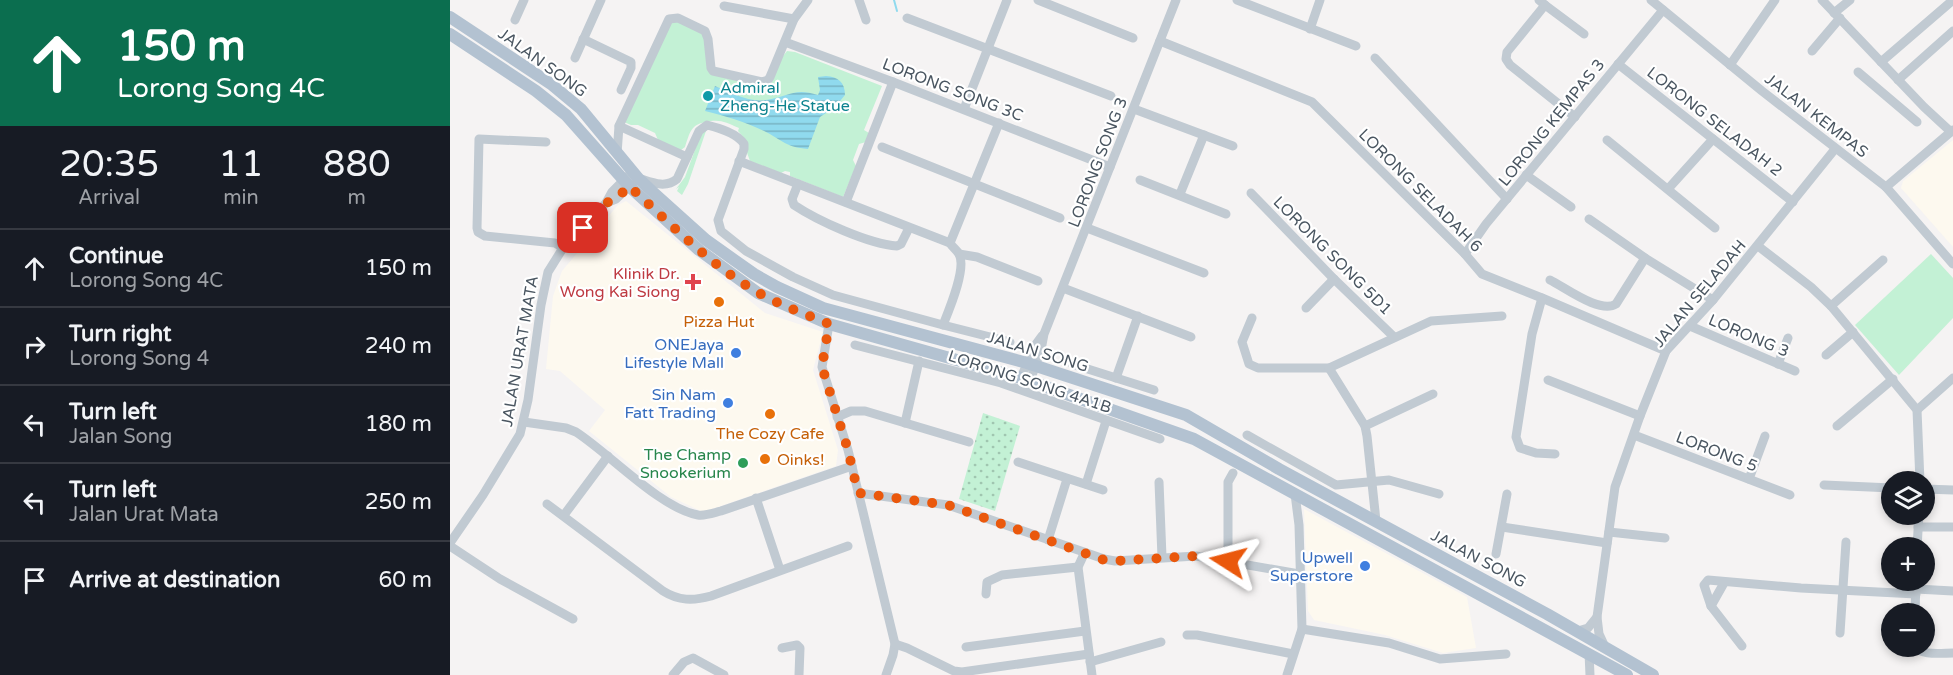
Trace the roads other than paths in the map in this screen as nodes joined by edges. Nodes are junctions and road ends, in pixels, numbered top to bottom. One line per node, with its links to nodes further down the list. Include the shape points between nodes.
1 (525, 0): 22 (street)
2 (601, 0): 29 (street)
3 (808, 0): 21 (street)
4 (859, 0): 23 (street)
5 (1007, 0): 33 (street)
6 (1038, 0): 28 (street)
7 (1176, 0): 30 (street, LORONG SONG 3)
8 (1237, 0): 24 (street)
9 (1320, 0): 24 (street)
10 (1651, 0): 17 (street, JALAN KEMPAS)
11 (1774, 0): 39 (street)
12 (1822, 0): 18 (street)
13 (1850, 0): 18 (street)
14 (1953, 0): 37 (street)
15 (1542, 2): 27 (street); 48 (street, via 1506,59)
16 (724, 6): 21 (street)
17 (1663, 10): 38 (street, LORONG KEMPAS 3); 39 (street, JALAN KEMPAS)
18 (1837, 16): 34 (street); 37 (street)
19 (450, 17): 60 (main road, JALAN SONG, via 551,84 581,109)
20 (907, 18): 33 (street)
21 (794, 19): 31 (street)
22 (515, 20)
23 (866, 20)
24 (1310, 29): 32 (street)
25 (1953, 31): 42 (street)
26 (450, 34): 65 (main road, JALAN SONG, via 566,115)
27 (1584, 34)
28 (1133, 38)
29 (583, 39): 35 (street); 43 (street, via 632,62)
30 (1160, 41): 47 (street, LORONG SONG 3); 87 (street, LORONG SELADAH 6, via 1312,102)
31 (785, 42): 41 (street, LORONG SONG 3C); 51 (street, via 768,80 762,82 713,71 705,31 678,18 669,19)
32 (1356, 46)
33 (988, 47): 44 (street); 46 (street)
34 (1812, 51)
35 (575, 58)
36 (1375, 58): 73 (street)
37 (1881, 62): 42 (street)
38 (1618, 64): 48 (street, LORONG KEMPAS 3); 54 (street, LORONG SELADAH 2)
39 (1730, 65): 59 (street, JALAN KEMPAS)
40 (1858, 72): 45 (street)
41 (892, 81): 46 (street, LORONG SONG 3C); 74 (street)
42 (1900, 82): 45 (street); 52 (street)
43 (621, 90)
44 (1111, 96)
45 (1890, 99): 49 (street)
46 (964, 109): 50 (street, LORONG SONG 3C)
47 (1134, 109): 53 (street); 63 (street, LORONG SONG 3)
48 (1575, 117): 64 (street, LORONG KEMPAS 3)
49 (1917, 122)
50 (999, 123): 63 (street, LORONG SONG 3C); 67 (street)
51 (619, 126): 60 (street); 61 (street)
52 (1952, 131): 69 (street)
53 (1204, 135): 57 (street); 72 (street)
54 (1713, 139): 70 (street); 75 (street, LORONG SELADAH 2)
55 (1607, 140): 70 (street)
56 (546, 142): 85 (street, via 479,139 477,228 485,236 555,243)
57 (1233, 146)
58 (882, 147): 67 (street)
59 (1835, 149): 69 (street, JALAN KEMPAS); 75 (street, JALAN SELADAH)
60 (617, 153): 65 (main road, JALAN SONG)
61 (687, 157): 62 (street, via 699,131 707,125 741,139 744,149); 65 (street, via 673,183)
62 (739, 161): 68 (street); 104 (street, via 718,220 721,231 746,250 833,295)
63 (1110, 167): 81 (street, LORONG SONG 3)
64 (1526, 176): 73 (street, LORONG KEMPAS 3); 76 (street)
65 (631, 179): 85 (street, JALAN URAT MATA, via 616,199 606,203); 103 (main road, JALAN SONG, via 699,250 740,281 780,304); 117 (main road, JALAN SONG, via 706,240 777,287 823,308)
66 (1140, 180): 72 (street)
67 (974, 183): 78 (street); 83 (street)
68 (798, 184): 74 (street); 80 (street, via 792,199 794,205 857,236 897,246)
69 (1886, 187): 90 (street, JALAN KEMPAS)
70 (1668, 189): 82 (street)
71 (1251, 193): 92 (street, LORONG SONG 5D1)
72 (1180, 195): 77 (street)
73 (1507, 199): 87 (street, LORONG KEMPAS 3)
74 (846, 202): 80 (street)
75 (1793, 202): 84 (street, JALAN SELADAH)
76 (1571, 207)
77 (1226, 214)
78 (1060, 218)
79 (1589, 219): 88 (street)
80 (909, 228): 83 (street)
81 (1087, 228): 91 (street); 95 (street, LORONG SONG 3)
82 (1715, 228)
83 (950, 243): 86 (street)
84 (1758, 246): 97 (street, JALAN SELADAH); 98 (street)
85 (563, 248): 131 (street, JALAN URAT MATA, via 545,281)
86 (959, 254): 94 (street); 104 (street, via 957,285)
87 (1465, 254): 96 (street, LORONG SELADAH 6, via 1482,274)
88 (1645, 258): 93 (street, via 1616,304 1610,307 1599,306); 97 (street)
89 (1883, 260): 98 (street)
90 (1953, 264)
91 (1204, 273)
92 (1334, 279): 99 (street); 107 (street, LORONG SONG 5D1)
93 (1550, 280)
94 (1038, 281)
95 (1063, 288): 101 (street); 117 (street, LORONG SONG 3)
96 (1542, 298): 112 (street, LORONG SELADAH 6); 140 (street, via 1532,334 1516,437 1520,448)
97 (1713, 300): 105 (street, JALAN SELADAH)
98 (1831, 306): 106 (street)
99 (1306, 308)
100 (1502, 315): 107 (street, via 1431,321)
101 (1138, 316): 108 (street); 120 (street)
102 (1252, 318): 118 (street, via 1242,342 1249,364 1258,368)
103 (829, 324): 123 (main road, JALAN SONG); 129 (street, via 821,364)
104 (943, 325): 110 (street)
105 (1690, 326): 112 (street, JALAN SELADAH); 116 (street, LORONG 3)
106 (1853, 332): 113 (street); 122 (street)
107 (1394, 337): 118 (street)
108 (1191, 338)
109 (1788, 338): 116 (street)
110 (1010, 342)
111 (855, 345): 114 (street, LORONG SONG 4A1B)
112 (1666, 351): 128 (street, JALAN SELADAH)
113 (1826, 355)
114 (919, 362): 130 (street, LORONG SONG 4A1B, via 1001,383); 132 (street)
115 (1072, 364): 120 (street)
116 (1778, 364): 119 (street, LORONG 3)
117 (1031, 365): 123 (street, LORONG SONG 3); 144 (main road, JALAN SONG, via 1186,415)
118 (1329, 368): 133 (street)
119 (1795, 371)
120 (1116, 378): 125 (street)
121 (1953, 378): 127 (street)
122 (1893, 379): 127 (street); 134 (street)
123 (1026, 380): 158 (main road, JALAN SONG, via 1194,440)
124 (1548, 380): 128 (street)
125 (1154, 390)
126 (1433, 394): 133 (street)
127 (1917, 410): 145 (street)
128 (1640, 416): 136 (street, JALAN SELADAH)
129 (837, 417): 132 (street, via 856,410); 143 (street)
130 (1106, 421): 138 (street, LORONG SONG 4A1B); 151 (street)
131 (524, 422): 141 (street, via 572,430); 176 (street, JALAN URAT MATA, via 503,463)
132 (905, 423): 139 (street)
133 (1365, 426): 149 (street)
134 (1837, 426)
135 (1247, 435): 149 (street, via 1336,485)
136 (1634, 435): 148 (street, LORONG 5); 169 (street, JALAN SELADAH, via 1615,487)
137 (1766, 436): 148 (street)
138 (1160, 438)
139 (969, 442)
140 (1555, 454)
141 (608, 456): 162 (street, via 668,502 697,515); 164 (street)
142 (1017, 462): 147 (street)
143 (852, 466): 157 (street); 162 (street)
144 (1280, 469): 158 (main road, via 1292,483); 165 (main road, JALAN SONG)
145 (1920, 471)
146 (1233, 473): 181 (street, via 1228,482)
147 (1067, 479): 151 (street); 172 (street)
148 (1749, 479): 161 (street, LORONG 5)
149 (1372, 480): 159 (street, via 1389,480); 165 (street)
150 (1160, 482): 180 (street)
151 (1086, 484): 155 (street)
152 (1824, 485): 153 (street)
153 (1881, 488)
154 (1935, 489): 156 (street)
155 (1104, 490)
156 (1953, 490)
157 (858, 493): 172 (street, via 948,505); 200 (street)
158 (1295, 494): 173 (main road, JALAN SONG); 184 (street)
159 (1439, 494)
160 (1507, 494): 166 (street)
161 (1790, 495)
162 (756, 498): 183 (street)
163 (547, 504): 164 (street)
164 (564, 515): 183 (street, via 663,591 679,598 701,599)
165 (1376, 521): 173 (main road, via 1374,529); 196 (main road, JALAN SONG)
166 (1502, 527): 175 (street); 179 (street)
167 (1918, 527): 168 (street); 170 (street)
168 (1953, 527)
169 (1609, 532): 171 (street); 175 (street, JALAN SELADAH)
170 (1918, 537)
171 (1665, 538)
172 (1048, 540): 178 (street)
173 (1380, 540): 206 (main road, JALAN SONG)
174 (1846, 542): 187 (street)
175 (1607, 543): 192 (street, JALAN SELADAH)
176 (450, 544): 193 (street, via 493,575)
177 (848, 546): 183 (street)
178 (1084, 554): 180 (street, via 1115,561); 182 (street)
179 (1496, 554)
180 (1161, 557): 181 (street, via 1196,556)
181 (1228, 561): 184 (street)
182 (1078, 567): 190 (street, via 1002,575 987,582); 195 (street)
183 (780, 570)
184 (1299, 574): 194 (street)
185 (1724, 582): 187 (street); 191 (street); 191 (street, via 1708,580 1704,585)
186 (1881, 589): 187 (street)
187 (1842, 590): 197 (street)
188 (1935, 590): 189 (street)
189 (1953, 591)
190 (987, 594)
191 (1711, 606): 201 (street)
192 (1597, 617): 196 (street, via 1588,628); 203 (street)
193 (573, 618)
194 (1302, 629): 208 (street); 209 (street, via 1380,641 1440,659)
195 (1085, 631): 202 (street); 210 (street)
196 (1578, 631): 203 (main road, JALAN SONG)
197 (1840, 633)
198 (1187, 635): 208 (street)
199 (1161, 642): 210 (street)
200 (895, 644): 210 (street, via 962,672); 214 (street)
201 (1742, 646)
202 (966, 647)
203 (1605, 647): 219 (main road, JALAN SONG)
204 (782, 648): 213 (street, via 800,648)
205 (1935, 652): 207 (street)
206 (1589, 653): 217 (street); 218 (main road, JALAN SONG)
207 (1953, 653)
208 (1293, 654): 216 (street)
209 (1506, 654)
210 (1089, 658): 215 (street)
211 (673, 675): 212 (street, via 693,658)
212 (724, 675)
213 (799, 675)
214 (886, 675)
215 (1092, 675)
216 (1287, 675)
217 (1590, 675)
218 (1627, 675)
219 (1653, 675)

